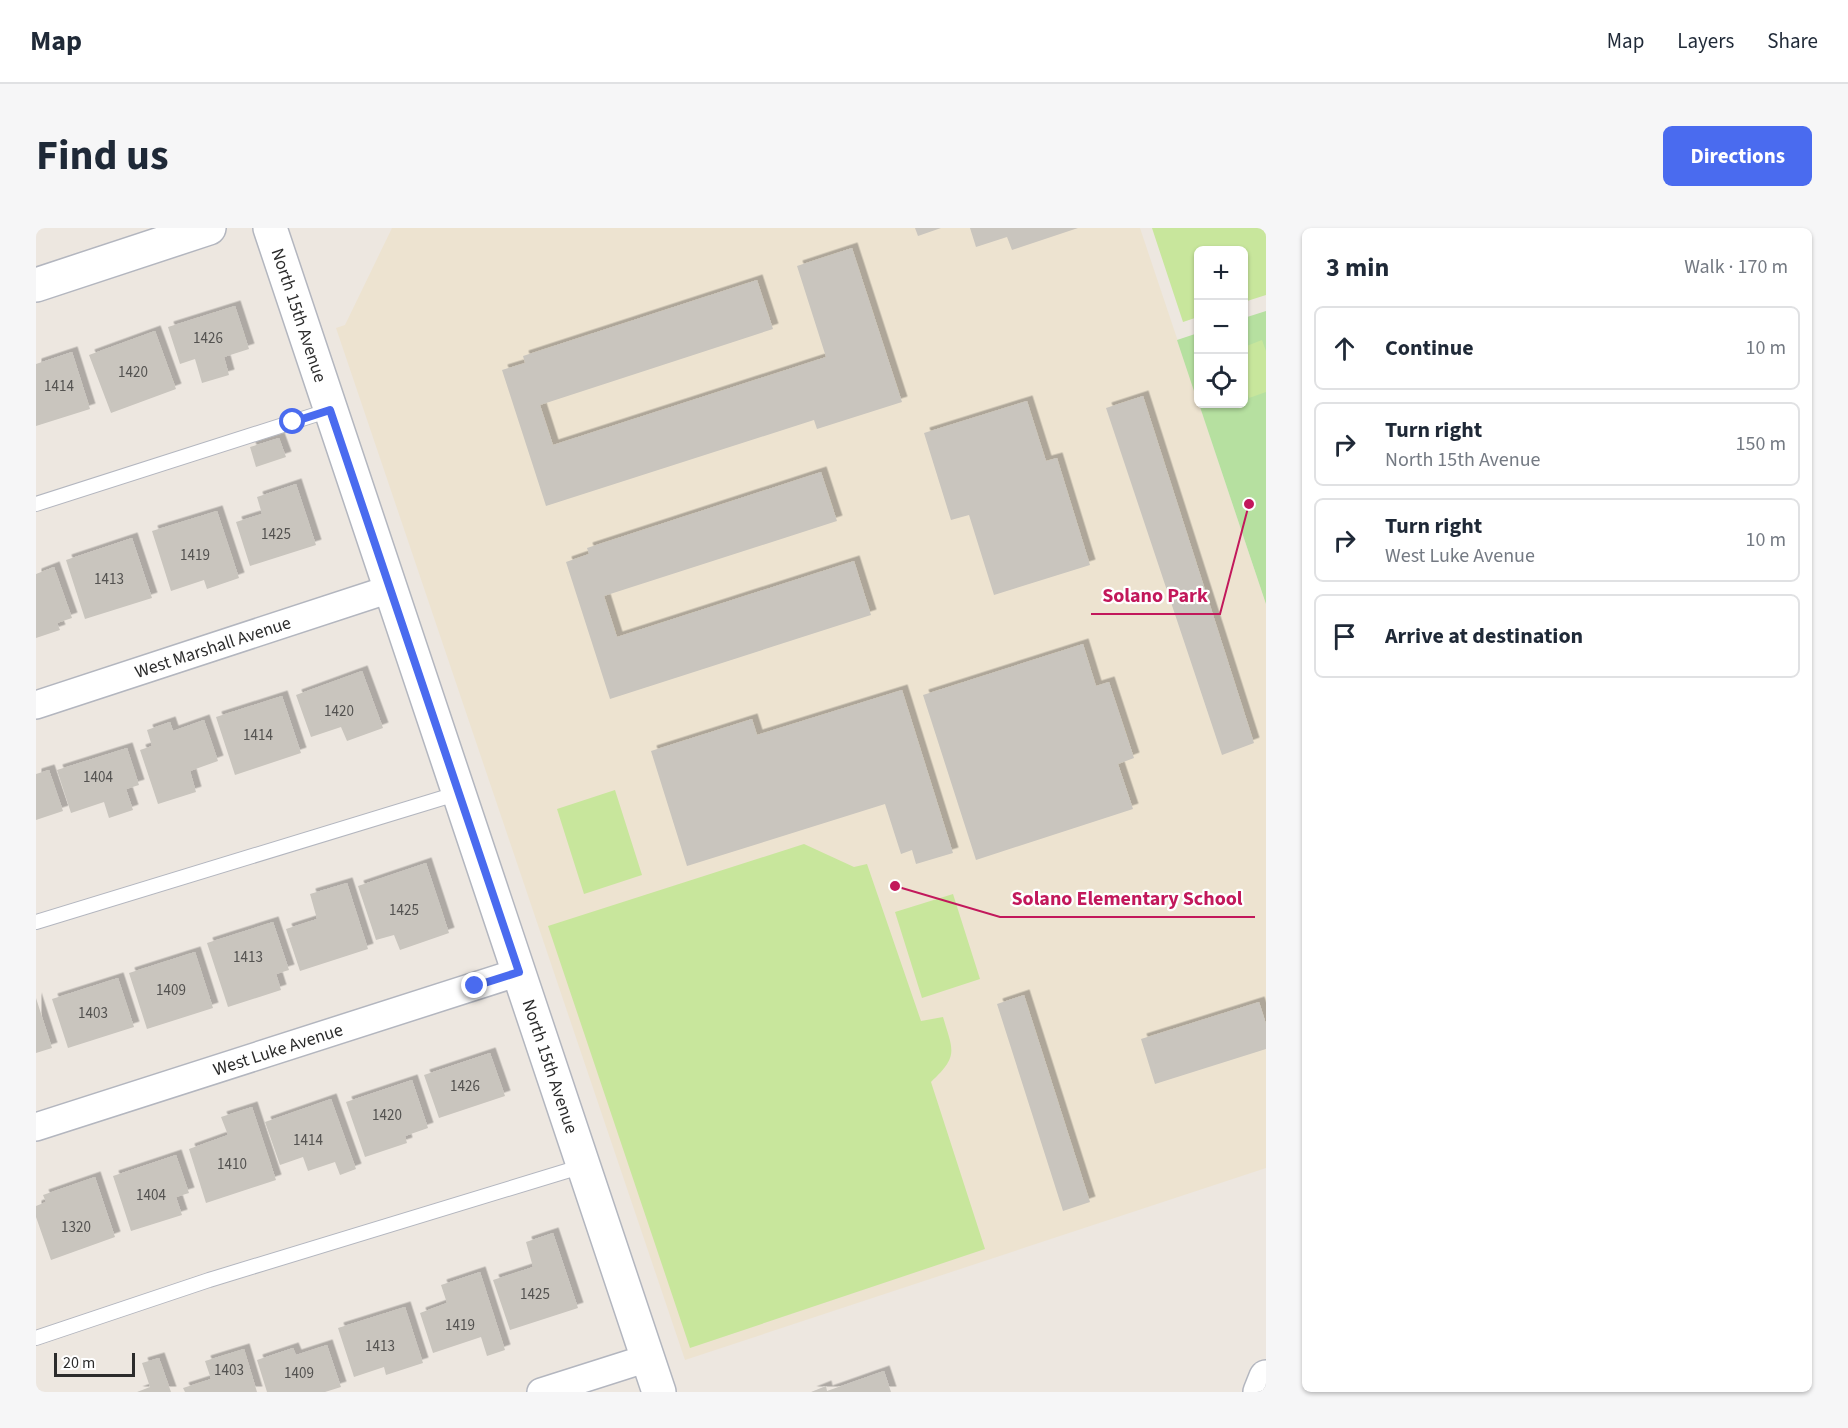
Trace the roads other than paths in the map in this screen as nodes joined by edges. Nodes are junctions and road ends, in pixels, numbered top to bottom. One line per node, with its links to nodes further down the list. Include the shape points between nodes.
1 (209, 228): 3 (street)
2 (270, 228): 4 (street, North 15th Avenue)
3 (36, 285)
4 (330, 410): 5 (lane); 6 (street, North 15th Avenue)
5 (36, 504)
6 (390, 589): 7 (street, West Marshall Avenue); 8 (street, North 15th Avenue)
7 (36, 705)
8 (459, 793): 9 (lane); 10 (street, North 15th Avenue)
9 (36, 922)
10 (519, 972): 11 (street, West Luke Avenue); 12 (street, North 15th Avenue)
11 (36, 1127)
12 (583, 1166): 13 (lane, via 209,1280); 14 (street, North 15th Avenue)
13 (36, 1338)
14 (648, 1358): 16 (street); 17 (street, North 15th Avenue)
15 (1266, 1377): 18 (street)
16 (541, 1392)
17 (659, 1392)
18 (1260, 1392)

